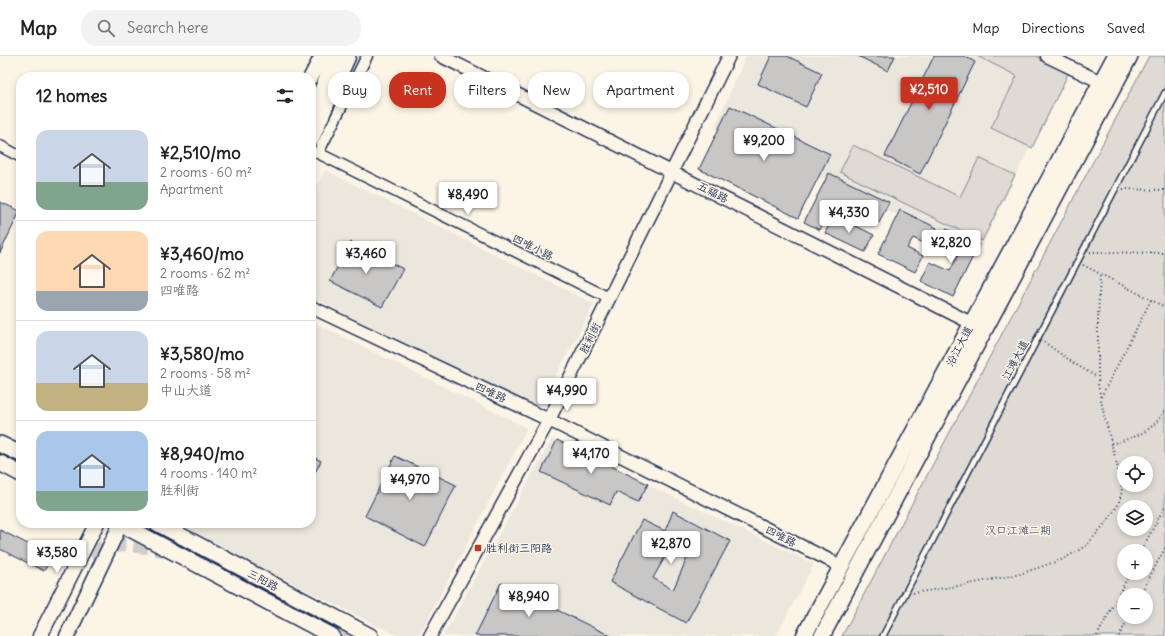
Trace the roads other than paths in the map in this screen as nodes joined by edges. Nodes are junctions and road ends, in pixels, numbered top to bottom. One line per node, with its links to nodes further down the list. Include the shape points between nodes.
1 (322, 56): 10 (main road)
2 (336, 56): 13 (main road)
3 (348, 56): 14 (main road)
4 (367, 56): 15 (street)
5 (441, 56): 19 (street, 五福路)
6 (729, 56): 19 (street, 胜利街)
7 (1047, 56): 11 (street)
8 (1115, 56): 11 (main road, 沿江大道)
9 (1130, 56): 11 (main road, 沿江大道)
10 (314, 72)
11 (1107, 85): 22 (main road, 沿江大道); 23 (main road, 沿江大道)
12 (1165, 93): 41 (lane, 江滩大道)
13 (316, 102)
14 (316, 141)
15 (316, 143)
16 (0, 146): 18 (street)
17 (316, 147): 20 (street, 四唯小路)
18 (16, 154)
19 (672, 171): 20 (street, 胜利街); 22 (street, 五福路)
20 (609, 298): 24 (street, 胜利街)
21 (316, 309): 24 (street, 四唯路)
22 (971, 323): 23 (street, 五福路); 33 (main road, 沿江大道)
23 (985, 330): 40 (main road, 沿江大道)
24 (549, 420): 33 (street, 四唯路); 38 (street, 胜利街)
25 (0, 444): 26 (main road)
26 (16, 452)
27 (0, 464): 28 (main road)
28 (16, 472)
29 (94, 528): 34 (main road)
30 (119, 528): 35 (main road)
31 (130, 528): 36 (main road, 三阳路)
32 (166, 528): 37 (main road, 三阳路)
33 (841, 566): 39 (main road, 沿江大道)
34 (40, 636)
35 (66, 636)
36 (332, 636)
37 (370, 636)
38 (430, 636)
39 (804, 636)
40 (822, 636)
41 (883, 636)

